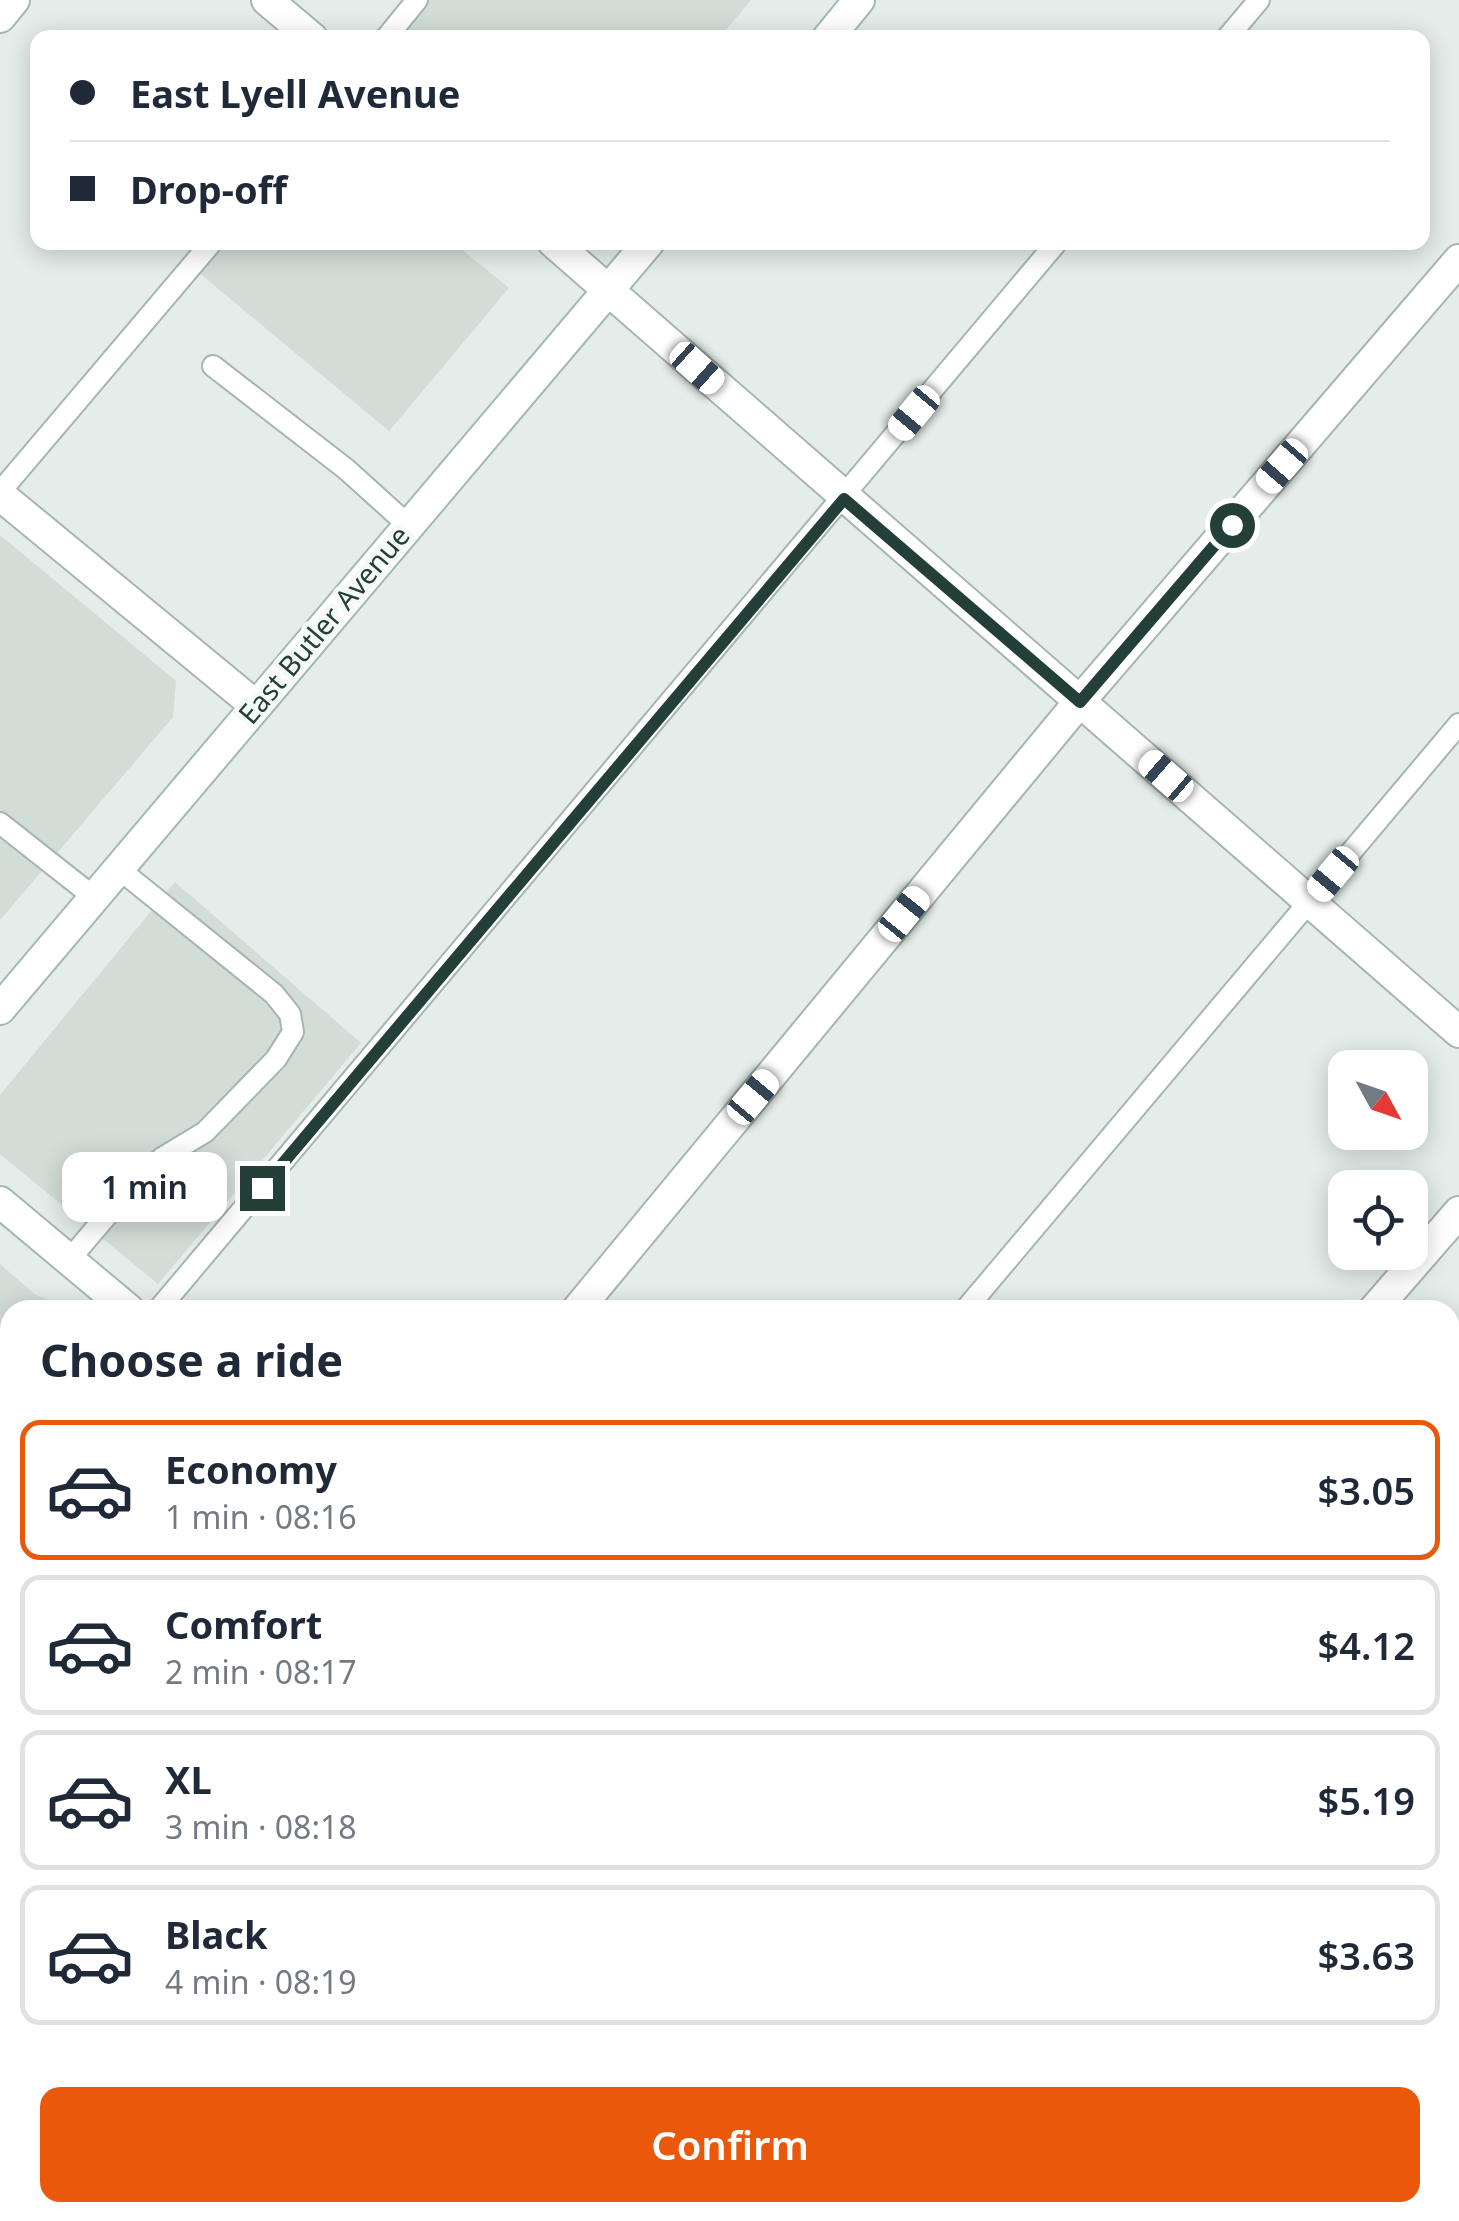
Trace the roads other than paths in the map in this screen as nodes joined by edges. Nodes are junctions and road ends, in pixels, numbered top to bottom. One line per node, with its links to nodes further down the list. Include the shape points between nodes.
1 (14, 0): 6 (street)
2 (267, 0): 7 (street)
3 (418, 0): 8 (lane)
4 (860, 0): 9 (street)
5 (1258, 0): 10 (lane)
6 (0, 17)
7 (303, 30)
8 (393, 30)
9 (835, 30)
10 (1234, 30)
11 (205, 250): 18 (lane)
12 (562, 250): 16 (street)
13 (642, 250): 16 (street, East Butler Avenue)
14 (1050, 250): 19 (lane)
15 (1459, 260): 21 (street)
16 (608, 290): 19 (street); 20 (street, East Butler Avenue)
17 (213, 366): 20 (lane)
18 (0, 493): 22 (street)
19 (844, 499): 21 (street); 34 (lane)
20 (408, 525): 22 (street, East Butler Avenue)
21 (1080, 702): 27 (street); 35 (street)
22 (256, 706): 25 (street, East Butler Avenue)
23 (1459, 724): 27 (lane)
24 (0, 823): 26 (lane)
25 (119, 869): 26 (street, East Butler Avenue); 32 (lane, via 274,994 290,1014 292,1032 276,1060 205,1132 131,1187)
26 (95, 898): 28 (street, East Butler Avenue)
27 (1309, 902): 29 (street); 36 (lane)
28 (0, 1009)
29 (1459, 1032)
30 (0, 1202): 32 (street)
31 (1459, 1212): 37 (street)
32 (69, 1260): 33 (street)
33 (117, 1300)
34 (166, 1300)
35 (585, 1300)
36 (973, 1300)
37 (1383, 1300)

